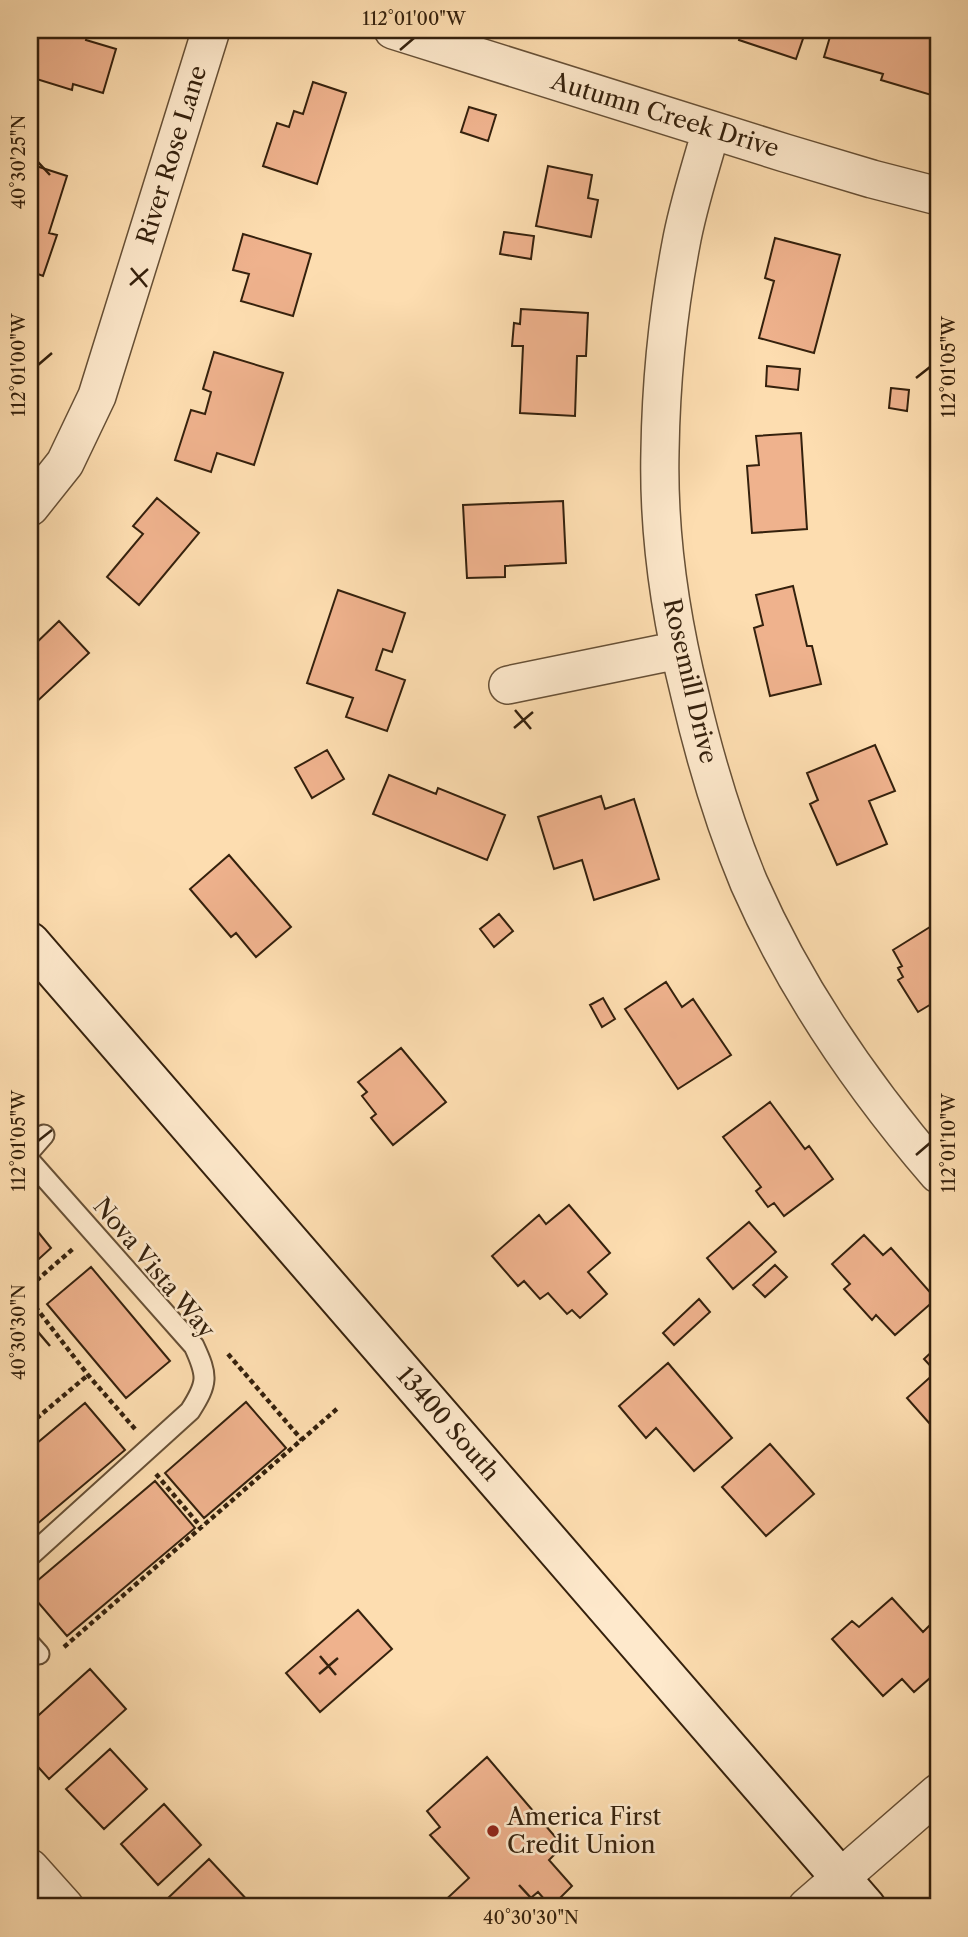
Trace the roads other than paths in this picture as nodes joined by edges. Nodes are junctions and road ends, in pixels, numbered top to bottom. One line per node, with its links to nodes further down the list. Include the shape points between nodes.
1 (211, 30): 5 (street, River Rose Lane, via 97,396 65,463)
2 (393, 30): 3 (street, Autumn Creek Drive)
3 (711, 130): 4 (street, Autumn Creek Drive); 6 (street, Rosemill Drive, via 681,241 663,381 662,530)
4 (938, 196)
5 (30, 507)
6 (679, 650): 7 (street); 12 (street, Rosemill Drive, via 723,813 779,945 858,1073)
7 (508, 685)
8 (30, 942): 16 (main road, 13400 South)
9 (44, 1135): 10 (lane)
10 (30, 1151)
11 (30, 1161): 13 (lane, Nova Vista Way, via 194,1346 204,1367 203,1390 190,1411)
12 (938, 1174)
13 (30, 1556)
14 (938, 1793): 16 (street)
15 (30, 1868): 17 (street)
16 (841, 1878): 18 (street); 19 (main road, 13400 South)
17 (65, 1907)
18 (807, 1907)
19 (866, 1907)

